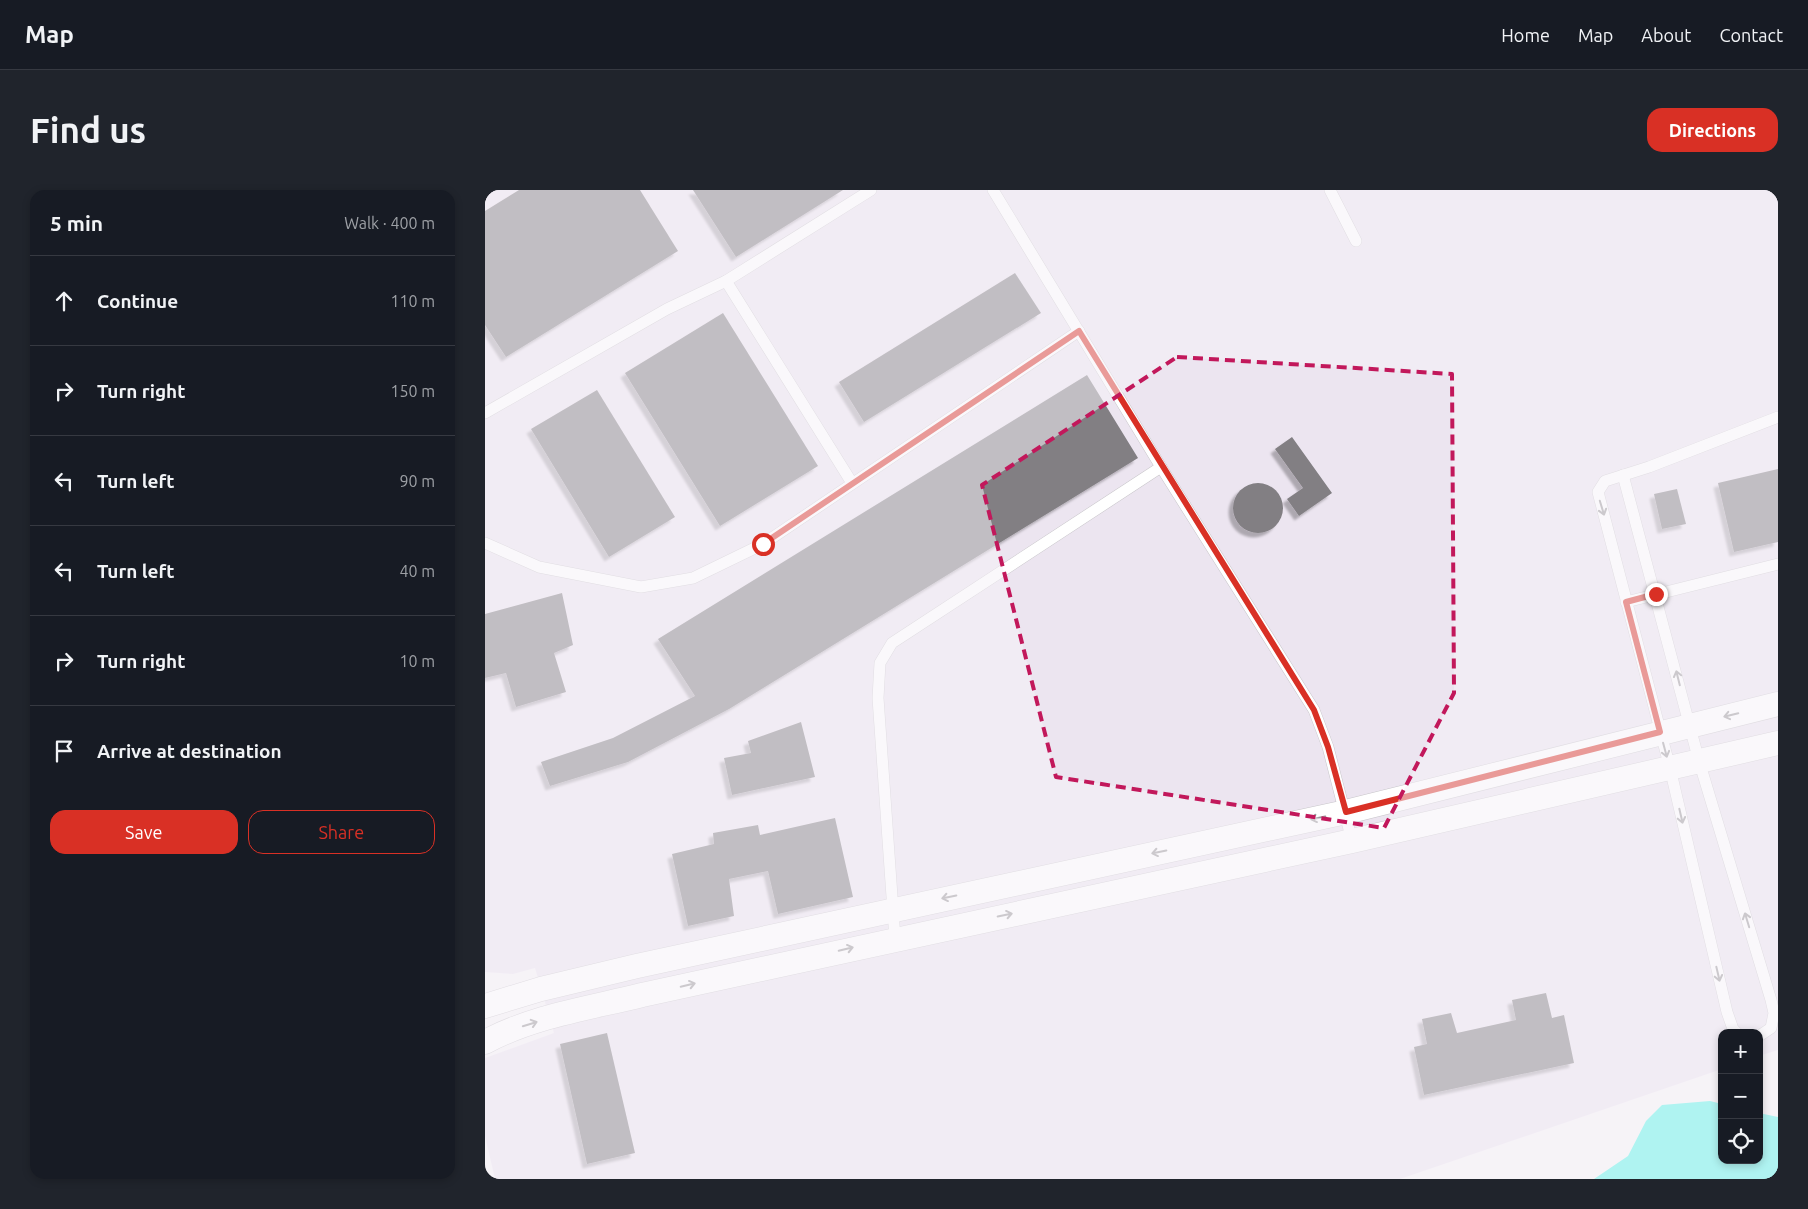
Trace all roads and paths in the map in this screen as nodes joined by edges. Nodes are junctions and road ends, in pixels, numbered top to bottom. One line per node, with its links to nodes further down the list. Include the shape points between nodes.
1 (871, 190): 5 (lane)
2 (993, 190): 6 (lane)
3 (1331, 190): 4 (lane)
4 (1356, 241)
5 (726, 281): 7 (lane, via 667,309); 11 (lane)
6 (1079, 331): 9 (lane); 11 (lane)
7 (485, 413)
8 (1778, 417): 10 (lane)
9 (1161, 467): 22 (lane, via 1314,710); 24 (lane, via 892,643 880,663 878,698)
10 (1623, 475): 14 (lane); 15 (lane, one-way to 15, via 1605,481 1597,492)
11 (853, 483): 12 (lane, via 763,544 693,578 641,587 539,567)
12 (485, 543)
13 (1778, 564): 14 (lane)
14 (1656, 594): 15 (lane); 17 (lane, one-way to 14)
15 (1626, 602): 18 (lane)
16 (1778, 704): 17 (street, one-way to 17)
17 (1690, 725): 18 (street); 20 (lane)
18 (1660, 732): 21 (lane, one-way to 21); 22 (street)
19 (1778, 743): 20 (street)
20 (1699, 761): 21 (street); 30 (lane, one-way to 20, via 1771,1028 1774,1013)
21 (1669, 768): 23 (street); 29 (lane, one-way to 29)
22 (1346, 812): 23 (lane); 24 (street, one-way to 24)
23 (1352, 841): 25 (street, one-way to 23)
24 (893, 910): 25 (lane); 26 (street)
25 (895, 939): 27 (street, one-way to 25)
26 (637, 966): 27 (street); 28 (street)
27 (642, 995): 31 (street, one-way to 27, via 504,1032 549,1018)
28 (485, 1006)
29 (1733, 1029)
30 (1763, 1033)
31 (485, 1042)

